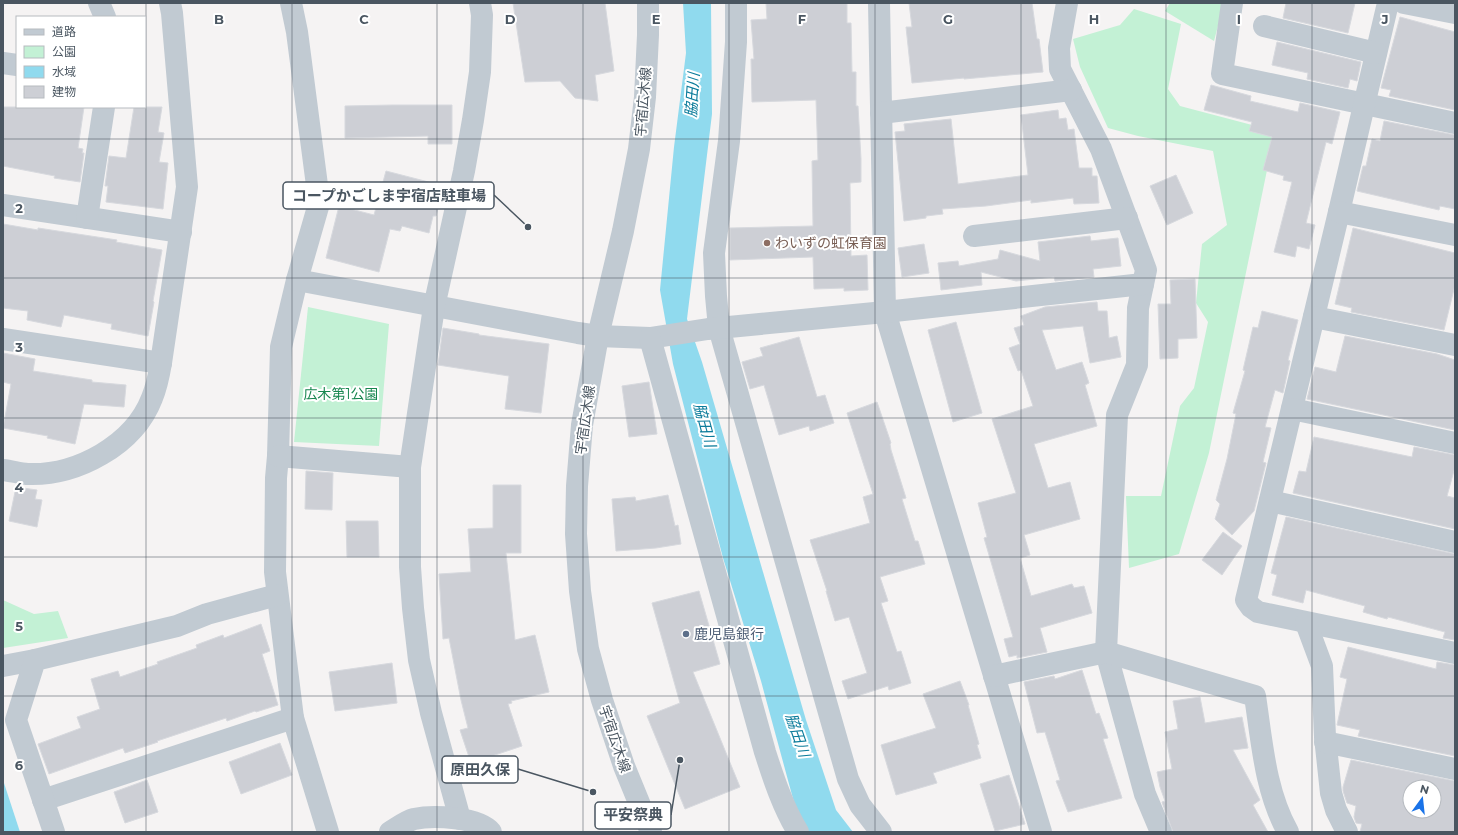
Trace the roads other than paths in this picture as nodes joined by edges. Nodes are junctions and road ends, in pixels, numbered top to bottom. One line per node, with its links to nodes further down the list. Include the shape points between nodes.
1 (99, 3): 13 (street)
2 (170, 3): 27 (street, via 187,187)
3 (290, 3): 30 (street, via 298,32 318,193 318,207)
4 (480, 3): 32 (street, via 480,72 473,120)
5 (648, 3): 36 (street, 宇宿広木線, via 645,97 639,149)
6 (736, 3): 35 (street, via 729,141 714,253)
7 (879, 3): 21 (street)
8 (1067, 3): 18 (street, via 1059,48 1060,69)
9 (1232, 3): 19 (street, via 1222,74)
10 (1388, 3): 15 (street)
11 (1404, 3): 12 (street)
12 (1455, 13)
13 (105, 16)
14 (1264, 26): 15 (street)
15 (1376, 53): 19 (street)
16 (3, 63): 17 (street)
17 (16, 65)
18 (1071, 90): 21 (street); 26 (street, via 1101,150)
19 (1364, 104): 22 (street); 24 (street)
20 (104, 108): 25 (street)
21 (881, 113): 33 (street)
22 (1455, 123)
23 (3, 206): 25 (street)
24 (1339, 212): 28 (street); 34 (street)
25 (87, 218): 27 (street)
26 (1127, 218): 29 (street); 31 (street, via 1146,270)
27 (180, 232): 40 (street)
28 (1455, 235)
29 (974, 236)
30 (297, 280): 32 (street); 43 (street, via 282,347)
31 (1143, 284): 33 (street); 50 (street, via 1138,308 1137,365 1117,415)
32 (434, 307): 36 (street); 44 (street)
33 (885, 312): 35 (street); 54 (street)
34 (1314, 317): 39 (street); 41 (street)
35 (714, 329): 37 (street); 66 (street, via 848,779 860,805)
36 (598, 336): 37 (street); 64 (street, 宇宿広木線, via 582,425 577,486 576,534 580,591 588,648 602,700)
37 (656, 336): 65 (street, via 765,752 777,789)
38 (3, 339): 40 (street)
39 (1455, 346)
40 (161, 362): 45 (street, via 152,399 141,418 108,451 83,464 56,472 27,474)
41 (1292, 409): 42 (street); 46 (street)
42 (1455, 443)
43 (278, 456): 44 (street); 48 (street, via 275,537)
44 (410, 467): 59 (street, via 410,567 419,660)
45 (3, 470)
46 (1270, 501): 47 (street); 49 (street, via 1246,600 1251,608 1258,612)
47 (1455, 542)
48 (277, 594): 52 (street, via 207,614 177,626); 55 (street)
49 (1306, 623): 51 (street); 56 (street, via 1322,666)
50 (1106, 652): 54 (street); 68 (street, via 1144,794); 69 (street, via 1256,696 1269,784 1281,820)
51 (1455, 653)
52 (35, 660): 53 (street); 58 (street, via 16,720)
53 (3, 666)
54 (994, 676): 67 (street)
55 (293, 718): 58 (street); 61 (street)
56 (1325, 742): 57 (street); 70 (street, via 1331,793)
57 (1455, 769)
58 (43, 800): 60 (street)
59 (460, 819): 62 (street, via 434,816 413,820); 63 (street, via 486,826)
60 (54, 832)
61 (328, 832)
62 (390, 832)
63 (491, 832)
64 (650, 832)
65 (798, 832)
66 (881, 832)
67 (1041, 832)
68 (1161, 832)
69 (1288, 832)
70 (1347, 832)

